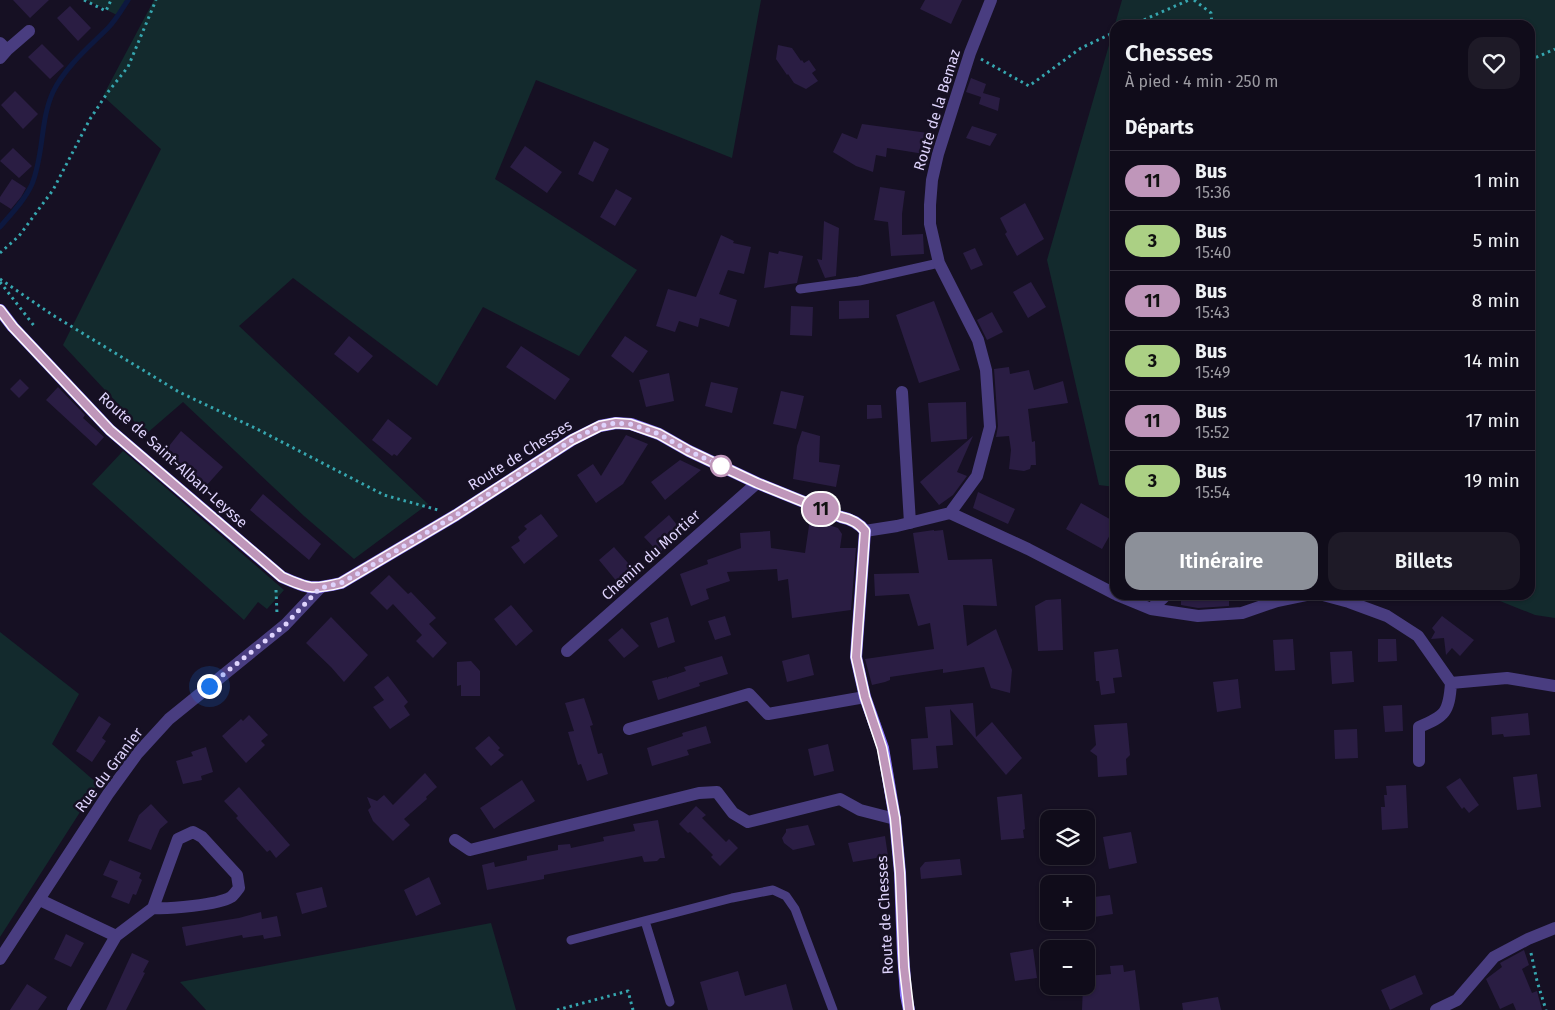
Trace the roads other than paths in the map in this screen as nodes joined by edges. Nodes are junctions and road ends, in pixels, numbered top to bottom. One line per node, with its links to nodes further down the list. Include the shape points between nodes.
1 (991, 0): 4 (street, Route de la Bemaz, via 970,53 932,180 930,224)
2 (29, 31): 3 (street)
3 (2, 50)
4 (939, 263): 5 (lane, via 859,281); 9 (street, Route de la Bemaz, via 978,340 986,370 990,427 977,476)
5 (800, 289)
6 (0, 312): 12 (main road, Route de Saint-Alban-Leysse, via 110,430 282,577 304,587)
7 (902, 392): 10 (street)
8 (757, 483): 11 (main road, Route de Chesses, via 848,518); 12 (main road, Route de Chesses, via 659,434 630,424 600,426 572,440 456,515 341,583); 19 (street, Chemin du Mortier)
9 (950, 513): 10 (street); 13 (street)
10 (910, 523): 11 (street)
11 (865, 531): 22 (main road, Route de Chesses, via 856,657)
12 (320, 588): 27 (street, Rue du Granier, via 285,625 169,719 137,754)
13 (1110, 592)
14 (1128, 600): 18 (street)
15 (1160, 600): 18 (street)
16 (1282, 600): 18 (street, via 1242,613 1198,616)
17 (1342, 600): 20 (street, via 1386,616 1418,636)
18 (1150, 609)
19 (567, 651)
20 (1451, 683): 21 (street, via 1507,678); 24 (street, via 1450,702 1440,718 1419,727)
21 (1555, 686)
22 (865, 697): 23 (street, via 768,714 749,694); 25 (main road, Route de Chesses, via 882,748)
23 (629, 729)
24 (1419, 761)
25 (895, 818): 26 (street, via 860,810 840,799 748,822 733,813 717,792 699,793 470,850); 37 (main road, Route de Chesses)
26 (455, 840)
27 (40, 900): 31 (street); 33 (street, Rue du Granier)
28 (153, 908): 28 (street, via 178,839 193,832 202,837 237,875 239,888 231,897 168,909); 31 (street)
29 (645, 920): 32 (lane); 34 (lane); 36 (lane, via 773,890 786,896 795,909)
30 (1555, 928): 38 (street, via 1494,957 1457,1000)
31 (116, 936): 35 (street)
32 (571, 940)
33 (0, 959)
34 (670, 1002)
35 (74, 1010)
36 (833, 1010)
37 (909, 1010)
38 (1436, 1010)

